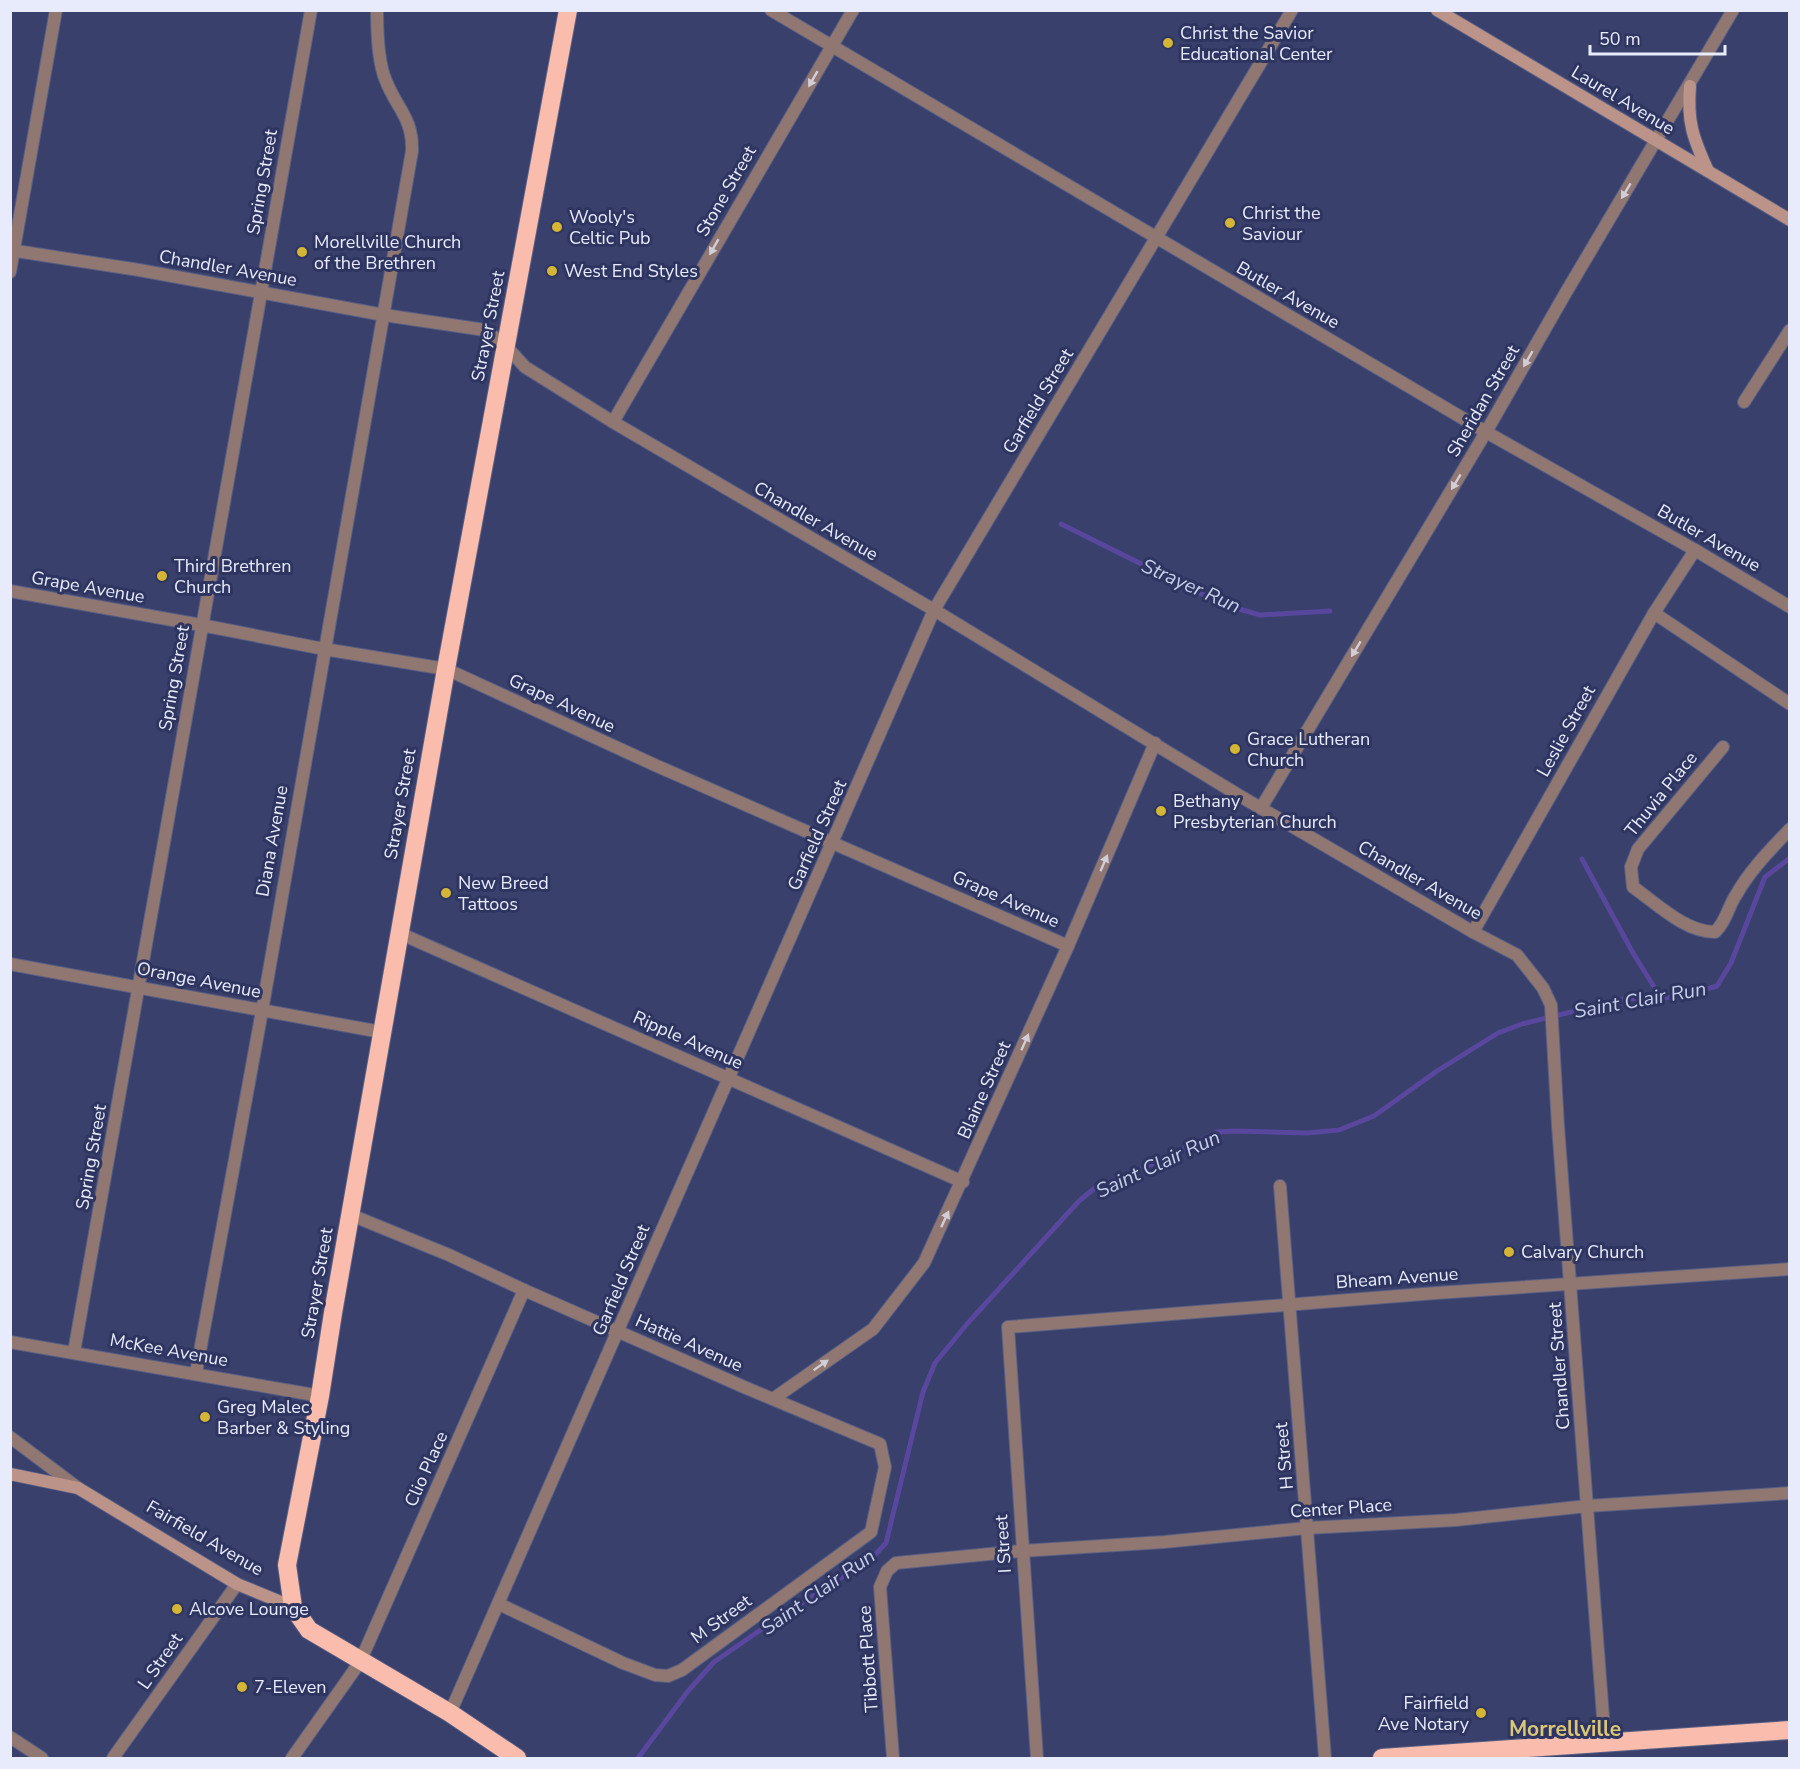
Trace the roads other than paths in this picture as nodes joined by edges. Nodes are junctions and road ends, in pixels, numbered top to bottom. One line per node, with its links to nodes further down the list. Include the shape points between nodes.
1 (56, 10): 16 (street)
2 (311, 10): 18 (street, Spring Street)
3 (377, 10): 19 (street, Diana Avenue, via 385,80 412,134)
4 (568, 10): 21 (highway, Strayer Street)
5 (771, 10): 10 (street, Butler Avenue)
6 (853, 10): 10 (street, Stone Street)
7 (1292, 10): 15 (street, Garfield Street)
8 (1437, 10): 12 (street, Laurel Avenue)
9 (1733, 10): 11 (street, Sheridan Street)
10 (832, 46): 15 (street, Butler Avenue); 23 (street, Stone Street, one-way to 23)
11 (1690, 86): 12 (street, Sheridan Street); 13 (street, via 1691,128)
12 (1656, 141): 13 (street, Laurel Avenue); 24 (street, Sheridan Street, one-way to 24)
13 (1708, 172): 14 (street, Laurel Avenue)
14 (1790, 220)
15 (1157, 239): 24 (street, Butler Avenue); 28 (street, Garfield Street)
16 (13, 250): 17 (street); 18 (street, Chandler Avenue)
17 (10, 272)
18 (261, 292): 19 (street, Chandler Avenue); 30 (street, Spring Street)
19 (384, 315): 21 (street, Chandler Avenue, via 485,330); 31 (street, Diana Avenue)
20 (1790, 330): 22 (street)
21 (506, 345): 23 (street, Chandler Avenue, via 525,367); 32 (highway, Strayer Street)
22 (1744, 402)
23 (613, 422): 28 (street, Chandler Avenue)
24 (1486, 432): 25 (street, Butler Avenue); 36 (street, Sheridan Street, one-way to 36)
25 (1695, 550): 27 (street, Butler Avenue); 29 (street, Leslie Street)
26 (10, 591): 30 (street, Grape Avenue)
27 (1790, 607)
28 (934, 610): 34 (street, Chandler Avenue); 38 (street, Garfield Street)
29 (1654, 613): 33 (street); 39 (street, Leslie Street)
30 (201, 625): 31 (street, Grape Avenue); 43 (street, Spring Street)
31 (324, 650): 32 (street, Grape Avenue); 45 (street, Diana Avenue)
32 (446, 669): 38 (street, Grape Avenue); 40 (highway, Strayer Street)
33 (1790, 704)
34 (1155, 743): 36 (street, Chandler Avenue); 41 (street, Blaine Street, one-way to 34)
35 (1723, 747): 37 (street, Thuvia Place, via 1638,849 1631,867 1633,887 1687,925 1716,932 1749,875)
36 (1261, 808): 39 (street, Chandler Avenue)
37 (1790, 829)
38 (834, 842): 41 (street, Grape Avenue); 47 (street, Garfield Street)
39 (1473, 932): 44 (street, Chandler Avenue, via 1517,955)
40 (399, 933): 46 (highway, Strayer Street); 47 (street, Ripple Avenue)
41 (1068, 946): 48 (street, Blaine Street, one-way to 41)
42 (10, 964): 43 (street, Orange Avenue)
43 (139, 987): 45 (street, Orange Avenue); 58 (street, Spring Street)
44 (1543, 988): 52 (street, Chandler Street, via 1551,1005)
45 (261, 1011): 46 (street, Orange Avenue); 59 (street, Diana Avenue)
46 (381, 1032): 50 (highway, Strayer Street)
47 (728, 1078): 48 (street, Ripple Avenue); 56 (street, Garfield Street)
48 (963, 1182): 61 (street, Blaine Street, one-way to 48, via 873,1329 924,1263)
49 (1280, 1186): 54 (street, H Street)
50 (351, 1215): 53 (street, Hattie Avenue); 60 (highway, Strayer Street)
51 (1790, 1269): 52 (street, Bheam Avenue)
52 (1571, 1285): 54 (street, Bheam Avenue); 67 (street, Chandler Street)
53 (524, 1290): 56 (street, Hattie Avenue); 74 (street, Clio Place)
54 (1290, 1305): 55 (street, Bheam Avenue); 68 (street, H Street)
55 (1008, 1327): 69 (street, I Street)
56 (619, 1331): 61 (street, Hattie Avenue); 72 (street, Garfield Street)
57 (10, 1342): 58 (street, McKee Avenue)
58 (74, 1352): 59 (street, McKee Avenue)
59 (196, 1373): 60 (street, McKee Avenue)
60 (320, 1396): 73 (highway, Strayer Street, via 287,1566)
61 (773, 1399): 63 (street, Hattie Avenue)
62 (10, 1437): 65 (street)
63 (880, 1444): 72 (street, M Street, via 885,1467 871,1532 682,1670 668,1676 623,1663)
64 (10, 1474): 65 (street, Fairfield Avenue)
65 (78, 1488): 71 (street, Fairfield Avenue)
66 (1790, 1493): 67 (street, Center Place)
67 (1587, 1506): 68 (street, Center Place, via 1456,1520); 78 (street, Chandler Street)
68 (1307, 1528): 69 (street, Center Place); 86 (street, H Street)
69 (1022, 1551): 70 (street, Center Place); 85 (street, I Street)
70 (896, 1563): 84 (street, Tibbott Place, via 887,1571 880,1587)
71 (237, 1584): 73 (street, Fairfield Avenue); 81 (street, L Street)
72 (499, 1604): 75 (street, Garfield Street)
73 (293, 1607): 74 (highway, via 309,1630)
74 (360, 1662): 75 (highway); 82 (street, Clio Place)
75 (450, 1713): 83 (highway)
76 (1790, 1730): 78 (highway)
77 (10, 1737): 80 (street)
78 (1605, 1743): 79 (highway)
79 (1537, 1753): 87 (highway)
80 (42, 1758)
81 (113, 1758)
82 (292, 1758)
83 (518, 1758)
84 (893, 1758)
85 (1037, 1758)
86 (1325, 1758)
87 (1382, 1758)

